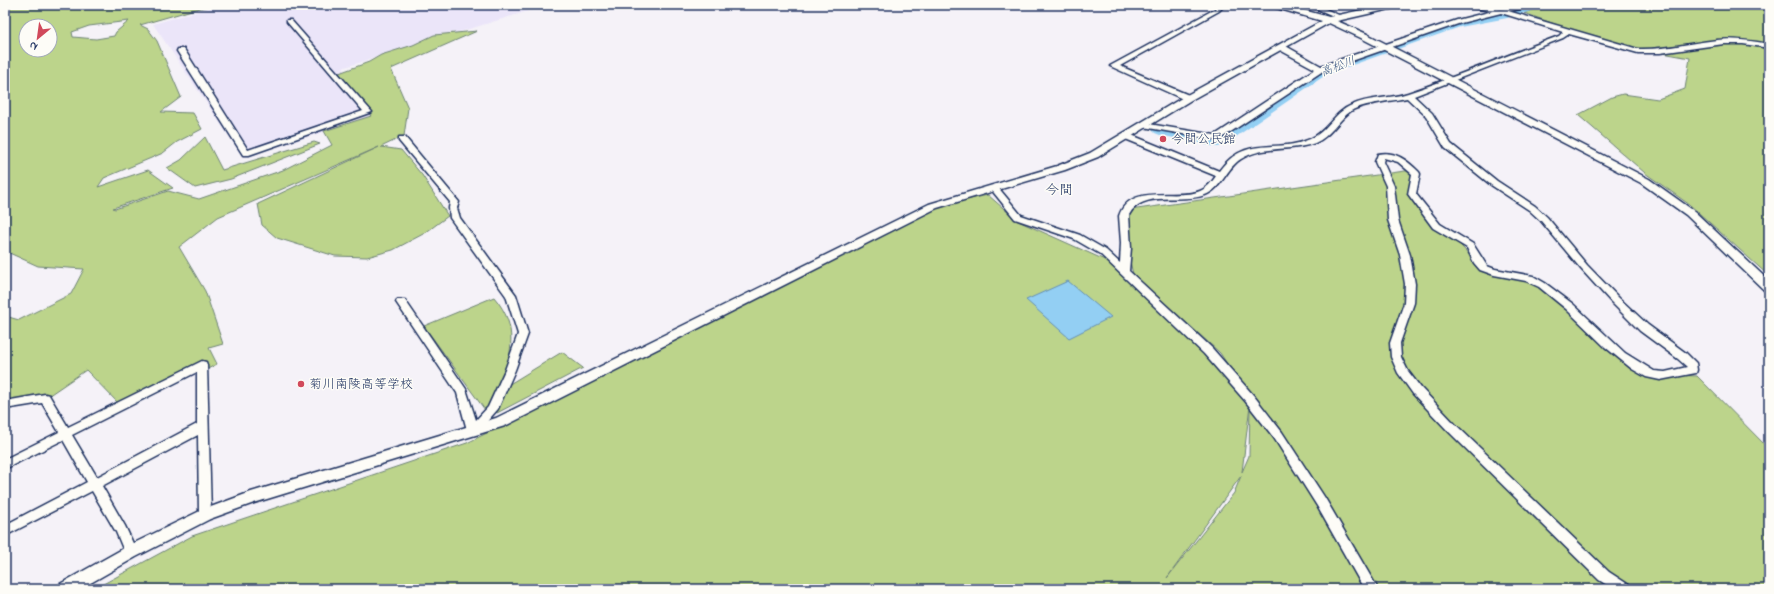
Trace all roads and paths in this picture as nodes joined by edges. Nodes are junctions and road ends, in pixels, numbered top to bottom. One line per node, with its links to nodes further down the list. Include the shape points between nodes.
1 (1222, 5): 19 (street, via 1114,66)
2 (1276, 5): 8 (street)
3 (1311, 5): 8 (street)
4 (1393, 5): 8 (street)
5 (1472, 5): 7 (street)
6 (1526, 5): 7 (street)
7 (1504, 11): 10 (street); 11 (street); 14 (street, via 1459,21)
8 (1334, 19): 13 (street); 14 (street)
9 (289, 21): 15 (street, via 368,112 246,153)
10 (1568, 31): 11 (street); 12 (street, via 1644,52 1718,42 1750,42)
11 (1561, 37): 17 (street)
12 (1769, 46)
13 (1281, 47): 16 (street); 19 (street)
14 (1388, 48): 16 (street); 17 (street)
15 (180, 51)
16 (1320, 69): 20 (street, via 1218,137 1211,138)
17 (1450, 80): 18 (street); 26 (street, via 1645,182 1690,213)
18 (1409, 95): 23 (street, via 1355,106 1347,110 1314,140 1247,152 1230,163); 39 (street, via 1429,115 1448,146 1494,183 1532,208 1615,300 1644,328 1692,366 1692,370 1662,376 1651,374 1621,354 1542,284 1527,277 1487,270 1479,266 1470,247 1432,223 1412,194 1416,174 1397,158 1381,156 1379,162 1390,186 1393,220 1405,255 1410,284 1409,303 1395,343 1396,357 1403,372 1451,427 1604,576)
19 (1188, 98): 20 (street)
20 (1143, 125): 21 (street)
21 (1126, 136): 23 (street); 24 (street, via 1079,162)
22 (402, 139): 30 (street, via 456,202 453,208 455,218 511,295 523,334 492,409)
23 (1221, 175): 25 (street, via 1204,192 1194,195 1153,197 1131,205 1123,217 1127,245)
24 (994, 188): 25 (street, via 1018,217 1084,240 1103,252); 30 (street, via 933,206 546,400 500,422)
25 (1124, 271): 38 (street, via 1208,351 1250,399 1278,436 1321,502)
26 (1769, 288)
27 (401, 302): 30 (street, via 462,392)
28 (5, 405): 31 (street, via 45,398)
29 (202, 427): 31 (street, via 202,365); 33 (street); 34 (street)
30 (473, 430): 34 (street, via 251,498)
31 (66, 433): 32 (street); 33 (street)
32 (5, 464)
33 (94, 484): 35 (street); 36 (street)
34 (205, 515): 36 (street)
35 (5, 531)
36 (131, 552): 37 (street)
37 (66, 589)
38 (1371, 589)
39 (1624, 589)

